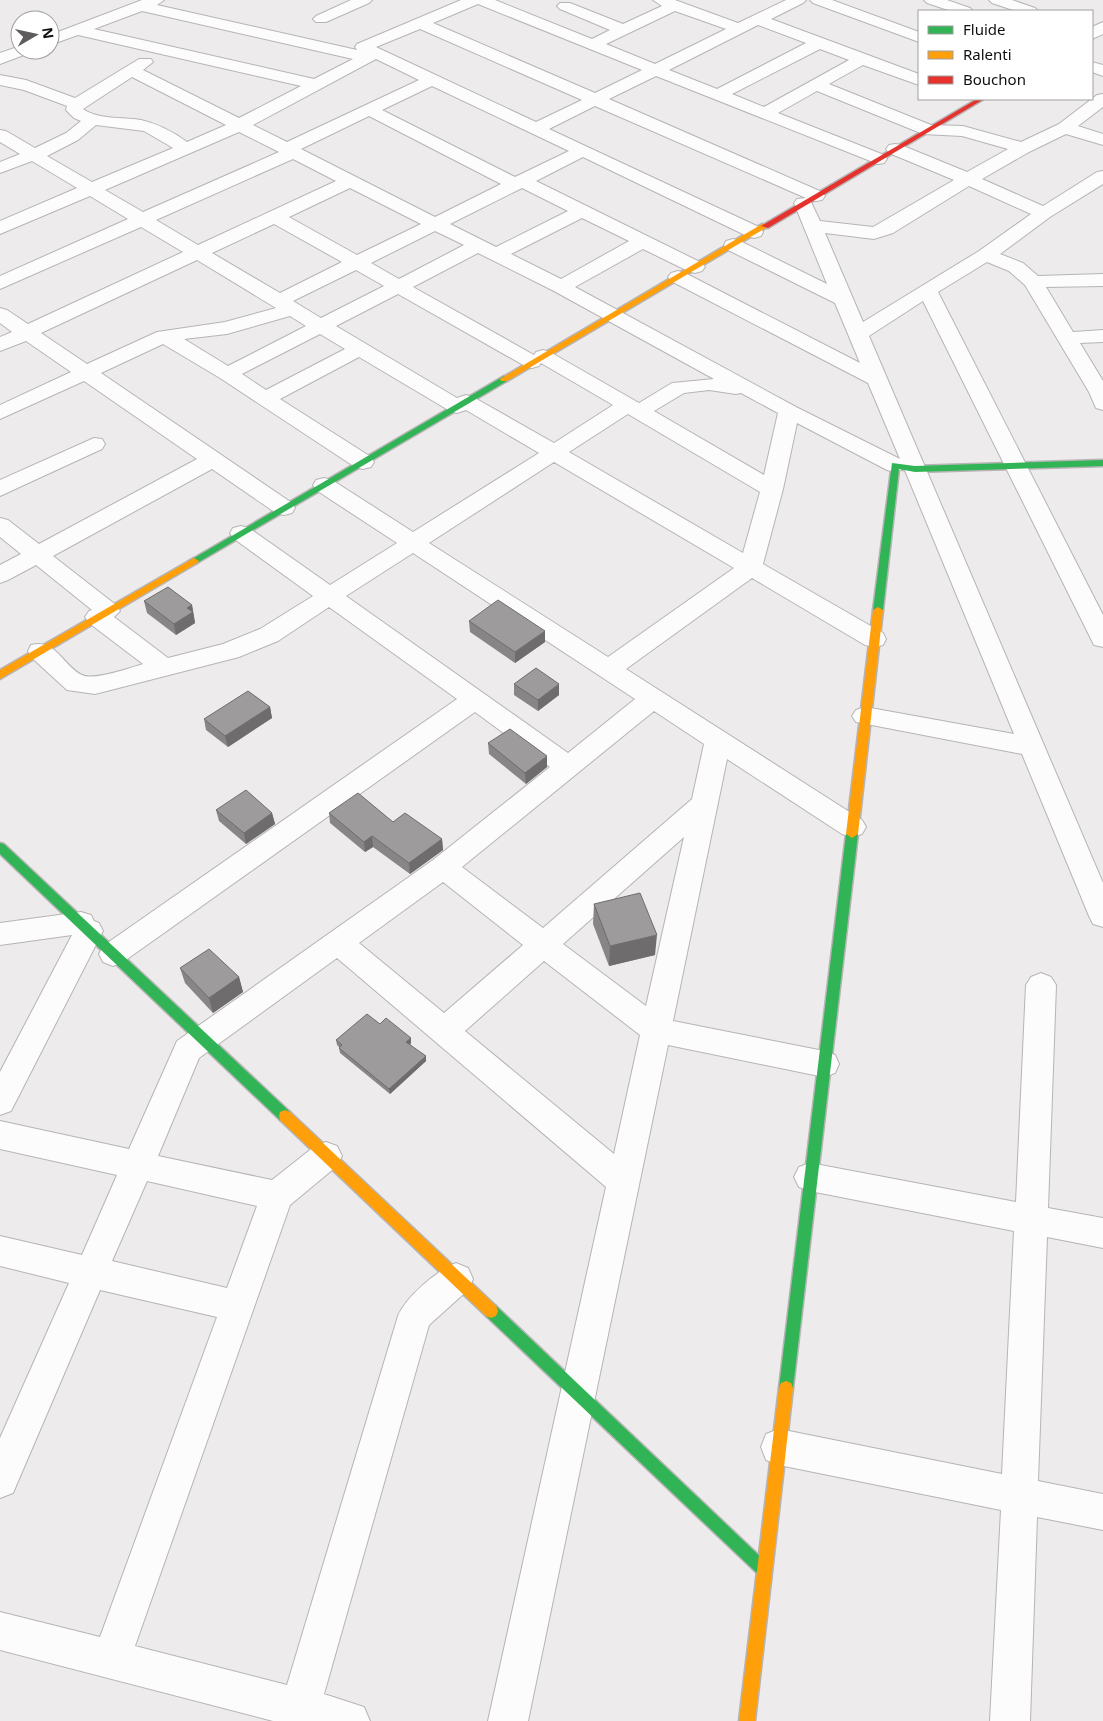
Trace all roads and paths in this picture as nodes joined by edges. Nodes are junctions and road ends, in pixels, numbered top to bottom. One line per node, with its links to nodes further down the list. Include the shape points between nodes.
1 (364, 0): 14 (street)
2 (474, 0): 17 (street)
3 (481, 0): 16 (street)
4 (771, 0): 11 (street)
5 (818, 0): 22 (street)
6 (997, 0): 12 (street)
7 (942, 1): 13 (street)
8 (149, 3): 19 (street); 26 (street)
9 (571, 3): 16 (street); 20 (street)
10 (668, 3): 18 (street); 20 (street)
11 (792, 3): 15 (street)
12 (1034, 9)
13 (963, 10)
14 (321, 19)
15 (758, 20): 18 (street); 23 (street)
16 (533, 21): 24 (street)
17 (420, 23): 26 (street, via 363,47); 39 (street)
18 (739, 29): 29 (street)
19 (78, 30): 21 (street); 25 (street)
20 (623, 30): 24 (street)
21 (60, 36)
22 (918, 37)
23 (819, 43): 27 (street); 32 (street)
24 (592, 45): 29 (street)
25 (168, 50): 28 (street); 35 (street)
26 (372, 55): 31 (street); 35 (street)
27 (862, 59): 33 (street); 34 (street)
28 (130, 70): 41 (street); 45 (street)
29 (656, 70): 36 (street); 39 (street)
30 (0, 80): 41 (street, via 18,82)
31 (432, 80): 42 (street); 47 (street)
32 (749, 80): 36 (street); 37 (street)
33 (918, 80)
34 (816, 85): 37 (street); 48 (street)
35 (316, 86): 45 (street)
36 (718, 95): 43 (street)
37 (794, 97): 43 (street)
38 (1103, 99): 46 (street)
39 (596, 100): 47 (street); 64 (street)
40 (975, 100): 48 (street)
41 (77, 104): 44 (street, via 74,110 79,116)
42 (369, 110): 53 (street); 62 (street)
43 (764, 114): 57 (street)
44 (92, 120): 52 (street, via 150,128); 56 (street, via 70,139)
45 (240, 126): 52 (street); 53 (street)
46 (1065, 128): 50 (street); 51 (street)
47 (535, 129): 55 (street)
48 (929, 130): 51 (street, via 963,131); 54 (street)
49 (0, 135): 56 (street)
50 (1103, 140)
51 (1023, 148): 59 (street)
52 (186, 149): 63 (street)
53 (290, 150): 61 (street); 68 (street)
54 (895, 150): 57 (street); 59 (street)
55 (582, 151): 62 (street); 72 (street)
56 (32, 154): 58 (street); 63 (street)
57 (878, 160): 64 (street)
58 (0, 168)
59 (968, 179): 66 (street); 70 (street, via 880,232)
60 (1100, 179): 66 (street)
61 (350, 180): 67 (street); 69 (street)
62 (519, 183): 65 (street); 69 (street)
63 (91, 189): 68 (street); 71 (street)
64 (810, 200): 70 (street); 72 (street)
65 (582, 211): 73 (street); 77 (street)
66 (1044, 214): 78 (street)
67 (274, 216): 76 (street); 79 (street)
68 (142, 219): 76 (street); 84 (street)
69 (436, 224): 74 (street); 79 (street)
70 (813, 226): 88 (street)
71 (0, 228)
72 (754, 232): 75 (street)
73 (643, 241): 80 (street); 86 (street)
74 (479, 245): 77 (street); 85 (street)
75 (733, 245): 80 (street); 88 (street)
76 (197, 252): 89 (street); 93 (street)
77 (497, 254): 86 (street)
78 (986, 255): 83 (street, via 1016,267); 87 (street)
79 (356, 263): 85 (street); 89 (street)
80 (695, 267): 81 (street)
81 (678, 277): 91 (street); 103 (street)
82 (1103, 280): 83 (street)
83 (1033, 282): 97 (street)
84 (0, 283)
85 (398, 286): 92 (street); 100 (street)
86 (562, 287): 91 (street)
87 (927, 290): 94 (street); 116 (street)
88 (843, 299): 94 (street)
89 (286, 305): 92 (street); 95 (street, via 227,328)
90 (0, 314): 93 (street)
91 (611, 316): 100 (street); 104 (street)
92 (321, 326): 99 (street); 102 (street)
93 (27, 332): 98 (street); 101 (street)
94 (858, 334): 103 (street)
95 (164, 336): 101 (street); 102 (street)
96 (1103, 336): 97 (street)
97 (1067, 338): 107 (street)
98 (0, 345)
99 (359, 349): 105 (street); 106 (street)
100 (538, 359): 106 (street); 108 (street)
101 (86, 372): 110 (street); 113 (street)
102 (227, 374): 105 (street)
103 (878, 380): 117 (street)
104 (747, 389): 108 (street, via 709,384 679,387); 109 (street)
105 (266, 398): 114 (street)
106 (461, 404): 112 (street); 114 (street)
107 (1103, 404)
108 (634, 408): 112 (street); 119 (street)
109 (789, 411): 117 (street); 119 (street)
110 (0, 413)
111 (94, 444): 120 (street)
112 (554, 452): 124 (street); 126 (street)
113 (212, 459): 121 (street); 125 (street)
114 (363, 462): 118 (street)
115 (1103, 463): 116 (street)
116 (1016, 466): 117 (street); 131 (street)
117 (905, 467): 130 (street); 140 (street)
118 (324, 484): 121 (street); 124 (street)
119 (772, 488): 126 (street)
120 (0, 489)
121 (284, 508): 123 (street)
122 (0, 525): 125 (street)
123 (241, 533): 128 (street); 129 (street)
124 (413, 542): 128 (street); 134 (street)
125 (37, 554): 127 (street); 129 (street)
126 (751, 567): 130 (street); 134 (street)
127 (0, 575)
128 (329, 596): 133 (street, via 269,635 230,651); 137 (street)
129 (103, 614): 132 (street); 133 (street)
130 (874, 639): 138 (street)
131 (1103, 639)
132 (40, 651): 133 (street, via 76,684 95,685); 135 (street)
133 (164, 668)
134 (609, 669): 136 (street)
135 (0, 674)
136 (653, 698): 139 (street); 141 (street)
137 (474, 700): 141 (street); 151 (street)
138 (865, 716): 140 (street); 143 (street)
139 (718, 740): 142 (street); 143 (street)
140 (1032, 747): 146 (street)
141 (568, 766): 145 (street)
142 (704, 804): 150 (street); 153 (street)
143 (852, 828): 156 (street)
144 (0, 847): 147 (street)
145 (443, 867): 149 (street); 150 (street)
146 (1103, 916)
147 (85, 927): 148 (street); 151 (street); 157 (street)
148 (0, 934)
149 (338, 942): 154 (street); 155 (street)
150 (543, 944): 153 (street); 154 (street)
151 (113, 954): 155 (street)
152 (1041, 985): 164 (street)
153 (655, 1030): 156 (street); 162 (street)
154 (443, 1032): 162 (street)
155 (202, 1039): 159 (street); 160 (street, via 188,1050)
156 (824, 1064): 161 (street)
157 (0, 1102)
158 (0, 1134): 160 (street)
159 (326, 1156): 163 (street); 168 (street)
160 (137, 1165): 163 (street); 167 (street)
161 (810, 1177): 164 (street); 171 (street)
162 (623, 1181): 170 (street)
163 (277, 1196): 169 (street)
164 (1031, 1219): 165 (street); 173 (street)
165 (1103, 1232)
166 (0, 1251): 167 (street)
167 (90, 1272): 169 (street); 172 (street)
168 (456, 1279): 170 (street); 178 (street, via 415,1316)
169 (237, 1306): 177 (street)
170 (578, 1394): 175 (street); 180 (street)
171 (779, 1447): 173 (street); 175 (street)
172 (0, 1480)
173 (1020, 1495): 174 (street); 182 (street)
174 (1103, 1512)
175 (764, 1570): 181 (street)
176 (0, 1631): 177 (street)
177 (111, 1660): 178 (street)
178 (300, 1708): 179 (street)
179 (350, 1721)
180 (508, 1721)
181 (746, 1721)
182 (1010, 1721)

